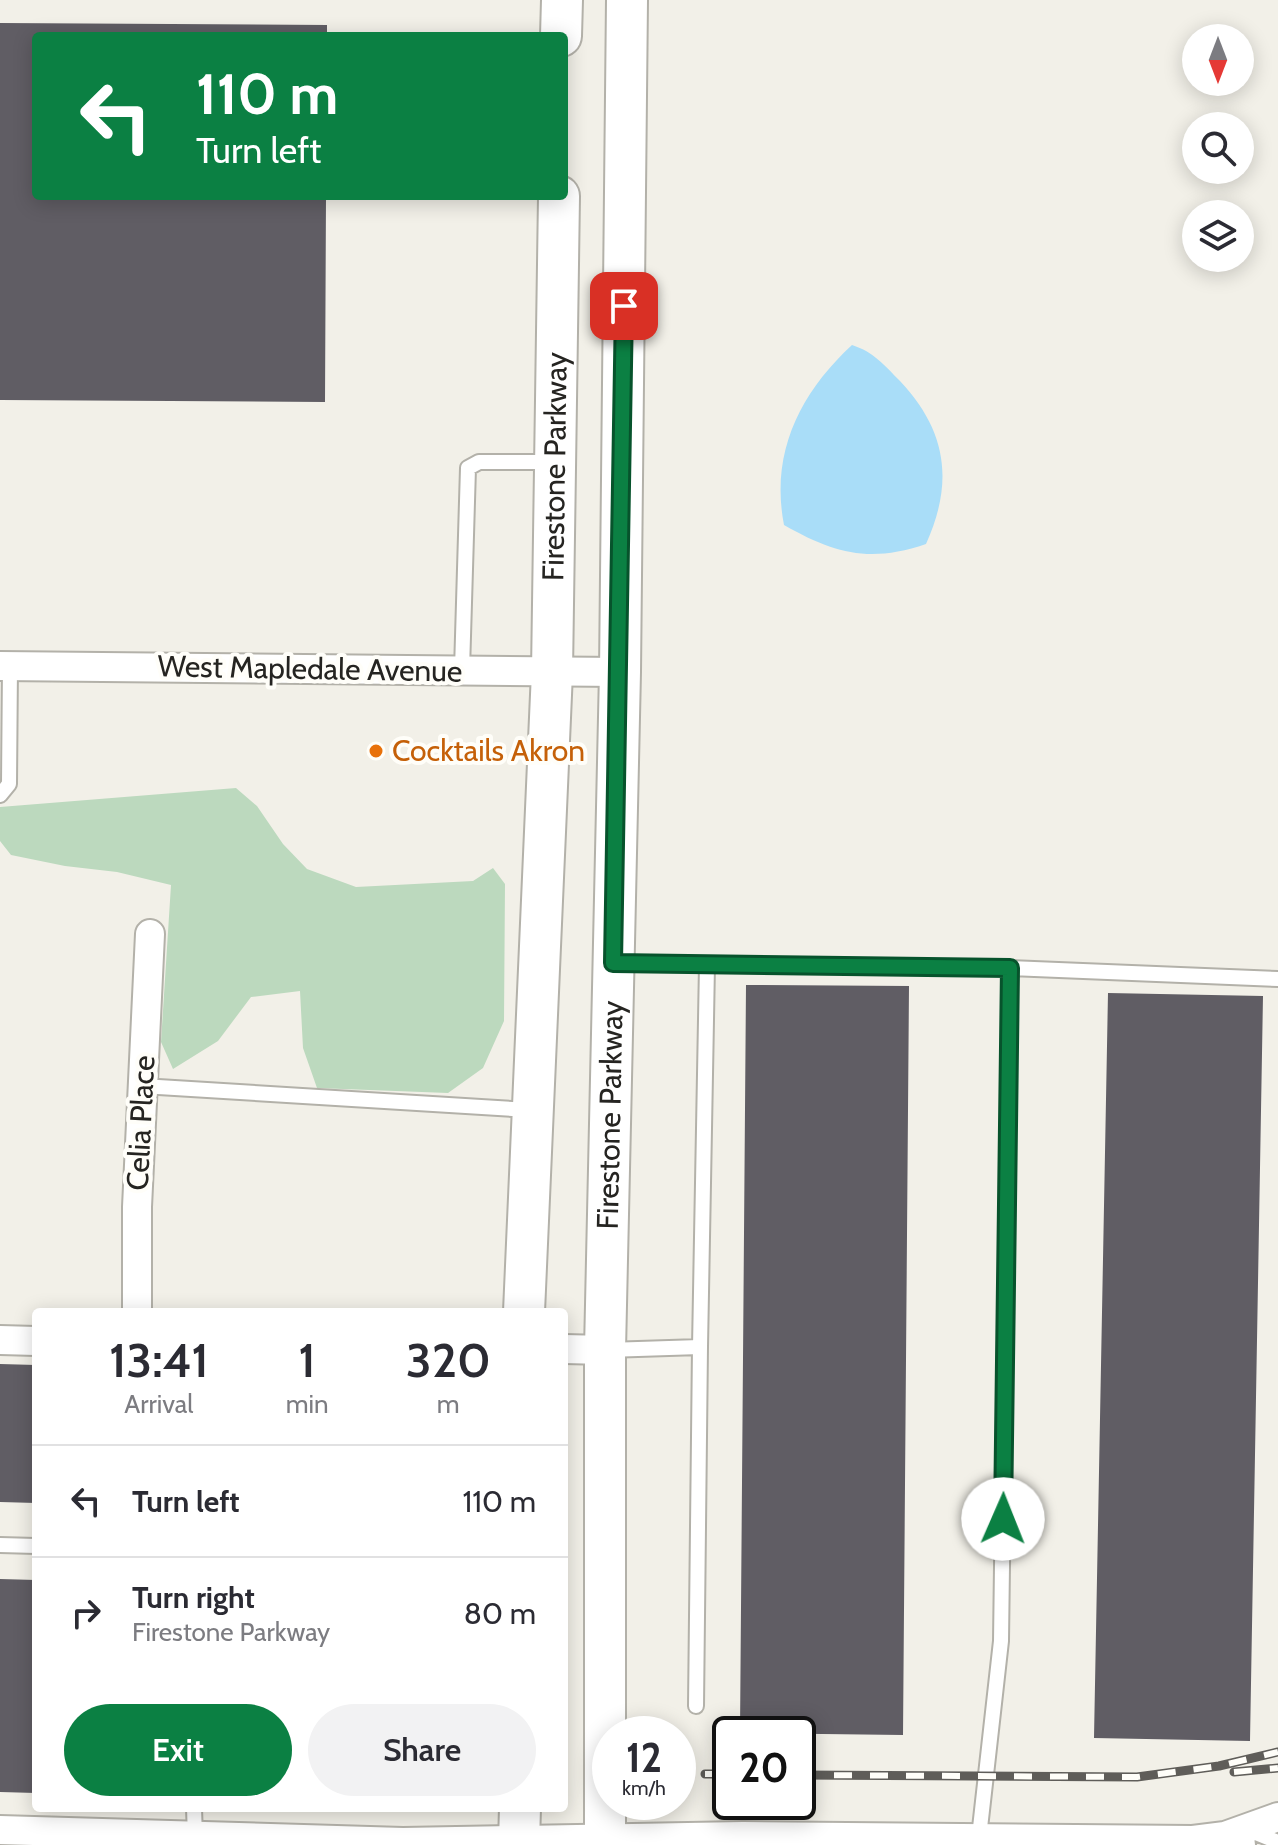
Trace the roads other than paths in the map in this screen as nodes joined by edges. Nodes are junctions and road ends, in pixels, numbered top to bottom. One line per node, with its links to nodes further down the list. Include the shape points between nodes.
1 (562, 0): 3 (street)
2 (627, 0): 9 (street, Firestone Parkway)
3 (561, 32)
4 (559, 200): 5 (street, Firestone Parkway)
5 (555, 462): 7 (lane, via 479,462 468,468); 8 (street, Firestone Parkway)
6 (5, 666): 7 (street, West Mapledale Avenue); 10 (lane)
7 (462, 670): 8 (street, West Mapledale Avenue)
8 (552, 672): 9 (street, West Mapledale Avenue); 18 (street, Firestone Parkway)
9 (620, 672): 13 (street, Firestone Parkway)
10 (5, 726): 11 (lane, via 9,784)
11 (0, 795)
12 (150, 934): 17 (street, Celia Place)
13 (613, 963): 14 (lane); 25 (street, Firestone Parkway)
14 (707, 965): 15 (lane); 23 (lane)
15 (1010, 968): 16 (lane); 34 (lane, via 1001,1641)
16 (1278, 979)
17 (142, 1086): 18 (lane); 19 (street, Celia Place)
18 (533, 1110): 20 (street, Firestone Parkway)
19 (137, 1308)
20 (524, 1308)
21 (0, 1340): 22 (street)
22 (32, 1341)
23 (700, 1347): 25 (lane); 28 (lane)
24 (568, 1349): 25 (street)
25 (605, 1350): 37 (street, Firestone Parkway)
26 (0, 1545): 27 (lane)
27 (32, 1546)
28 (696, 1706)
29 (194, 1812): 33 (lane)
30 (1278, 1817): 35 (street)
31 (0, 1830): 33 (street)
32 (519, 1832): 33 (street); 37 (street)
33 (195, 1837)
34 (979, 1837): 35 (street); 36 (street)
35 (1247, 1837): 38 (lane)
36 (909, 1841): 37 (street)
37 (605, 1842)
38 (1278, 1842)

